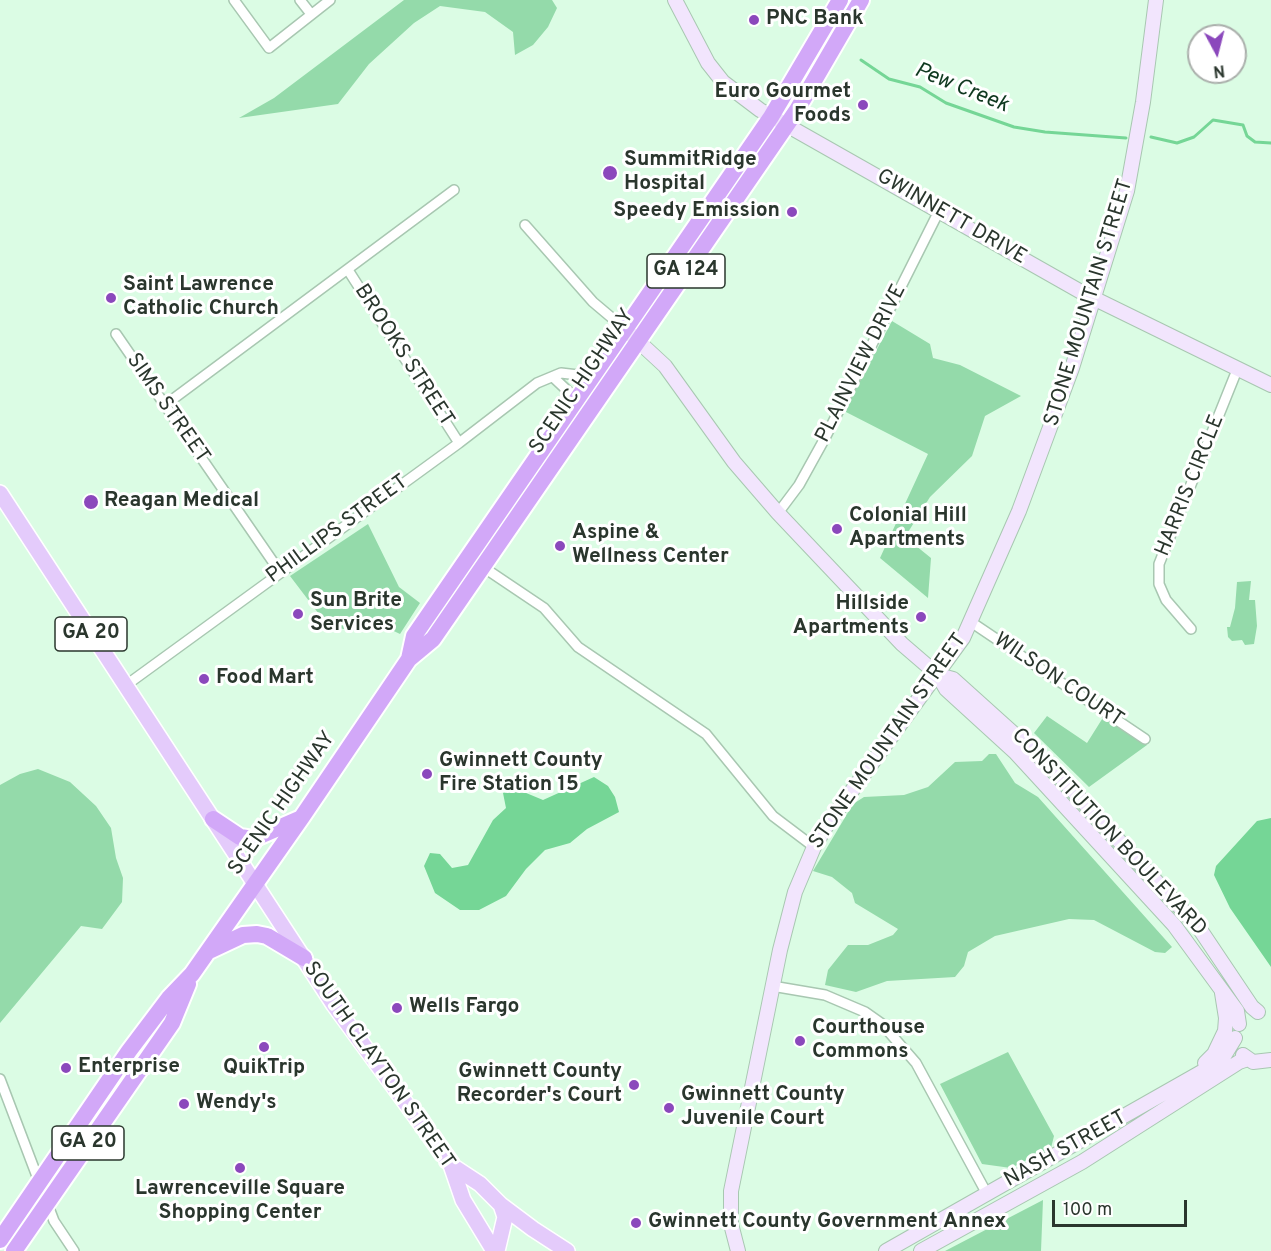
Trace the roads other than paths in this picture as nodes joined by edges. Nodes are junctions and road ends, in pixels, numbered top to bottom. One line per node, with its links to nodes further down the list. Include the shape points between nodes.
1 (234, 0): 8 (street, via 269,48)
2 (300, 0): 8 (street)
3 (330, 0): 8 (street)
4 (675, 0): 9 (street, GWINNETT DRIVE, via 708,63 734,91)
5 (840, 0): 9 (highway, SCENIC HIGHWAY / GA 124)
6 (861, 0): 9 (highway, SCENIC HIGHWAY / GA 124, via 824,67)
7 (1156, 0): 14 (street, STONE MOUNTAIN STREET, via 1135,153)
8 (311, 14)
9 (779, 121): 11 (street, GWINNETT DRIVE); 15 (highway, SCENIC HIGHWAY / GA 124); 17 (highway, SCENIC HIGHWAY / GA 124)
10 (454, 190): 13 (street)
11 (939, 211): 14 (street, GWINNETT DRIVE); 26 (street, PLAINVIEW DRIVE, via 825,438)
12 (525, 225): 15 (street, CONSTITUTION BOULEVARD, via 593,302)
13 (348, 270): 22 (street); 24 (street, BROOKS STREET)
14 (1095, 299): 19 (street, GWINNETT DRIVE); 30 (street, STONE MOUNTAIN STREET, via 1041,455)
15 (625, 329): 17 (street, CONSTITUTION BOULEVARD); 18 (highway, SCENIC HIGHWAY / GA 124)
16 (116, 334): 22 (street, SIMS STREET)
17 (638, 340): 26 (street, CONSTITUTION BOULEVARD, via 680,384 734,462); 28 (highway, SCENIC HIGHWAY / GA 124)
18 (598, 368): 20 (street, PHILLIPS STREET, via 578,375 561,373); 23 (highway, SCENIC HIGHWAY / GA 124)
19 (1237, 370): 21 (street, GWINNETT DRIVE); 31 (street, HARRIS CIRCLE, via 1159,564 1159,584 1166,600)
20 (554, 378): 23 (street, via 570,393); 24 (street, PHILLIPS STREET, via 537,383)
21 (1271, 385)
22 (165, 405): 29 (street, SIMS STREET)
23 (571, 408): 27 (highway, SCENIC HIGHWAY / GA 124)
24 (459, 443): 29 (street, PHILLIPS STREET)
25 (0, 493): 34 (main road, GA 20)
26 (778, 513): 33 (street, CONSTITUTION BOULEVARD, via 897,639)
27 (468, 557): 28 (highway); 32 (highway, SCENIC HIGHWAY / GA 124, via 414,636)
28 (483, 567): 32 (highway, SCENIC HIGHWAY / GA 124, via 433,639); 38 (street, via 544,608 578,647 706,734 773,816)
29 (280, 572): 34 (street, PHILLIPS STREET)
30 (971, 622): 33 (street, STONE MOUNTAIN STREET); 35 (street, WILSON COURT)
31 (1191, 629)
32 (409, 659): 36 (highway, SCENIC HIGHWAY / GA 124)
33 (938, 675): 38 (street, STONE MOUNTAIN STREET, via 860,778); 44 (street, CONSTITUTION BOULEVARD, via 946,689 1008,745 1174,925); 45 (street, CONSTITUTION BOULEVARD, via 953,679 1054,770 1199,928 1252,1007)
34 (125, 686): 37 (main road, GA 20)
35 (1145, 739)
36 (302, 818): 37 (highway, via 253,839 240,837); 39 (highway, SCENIC HIGHWAY / GA 124)
37 (213, 819): 39 (main road, GA 20)
38 (814, 847): 43 (street, STONE MOUNTAIN STREET, via 795,892)
39 (255, 884): 40 (highway, SCENIC HIGHWAY / GA 20); 41 (main road, SOUTH CLAYTON STREET)
40 (208, 951): 41 (highway, via 243,935 257,934); 42 (highway, SCENIC HIGHWAY / GA 20)
41 (304, 958): 53 (main road, SOUTH CLAYTON STREET, via 378,1068)
42 (192, 974): 54 (highway, SCENIC HIGHWAY / GA 20, via 129,1052); 56 (highway, SCENIC HIGHWAY / GA 20, via 172,1023)
43 (772, 986): 55 (street, via 825,995 882,1024 916,1063); 63 (street, STONE MOUNTAIN STREET, via 730,1191 731,1224)
44 (1221, 988): 46 (street, CONSTITUTION BOULEVARD, via 1237,1011); 50 (street, via 1225,1031 1215,1054)
45 (1265, 1013): 46 (street, via 1244,1018)
46 (1239, 1024): 47 (street)
47 (1235, 1038): 48 (street, via 1241,1054); 50 (street, NASH STREET, via 1224,1056)
48 (1248, 1059): 49 (street); 65 (street, NASH STREET, via 1082,1162)
49 (1269, 1064)
50 (1196, 1074): 55 (street, NASH STREET)
51 (0, 1079): 52 (street)
52 (4, 1106): 54 (street)
53 (451, 1165): 57 (main road, via 480,1184); 61 (main road, SOUTH CLAYTON STREET, via 463,1200)
54 (39, 1181): 56 (street); 58 (highway, SCENIC HIGHWAY / GA 20)
55 (987, 1194): 64 (street, NASH STREET)
56 (47, 1202): 59 (highway, SCENIC HIGHWAY / GA 20); 60 (street)
57 (501, 1205): 61 (main road, via 505,1217); 62 (main road)
58 (0, 1240)
59 (14, 1251)
60 (74, 1251)
61 (496, 1251)
62 (567, 1251)
63 (738, 1251)
64 (886, 1251)
65 (921, 1251)

